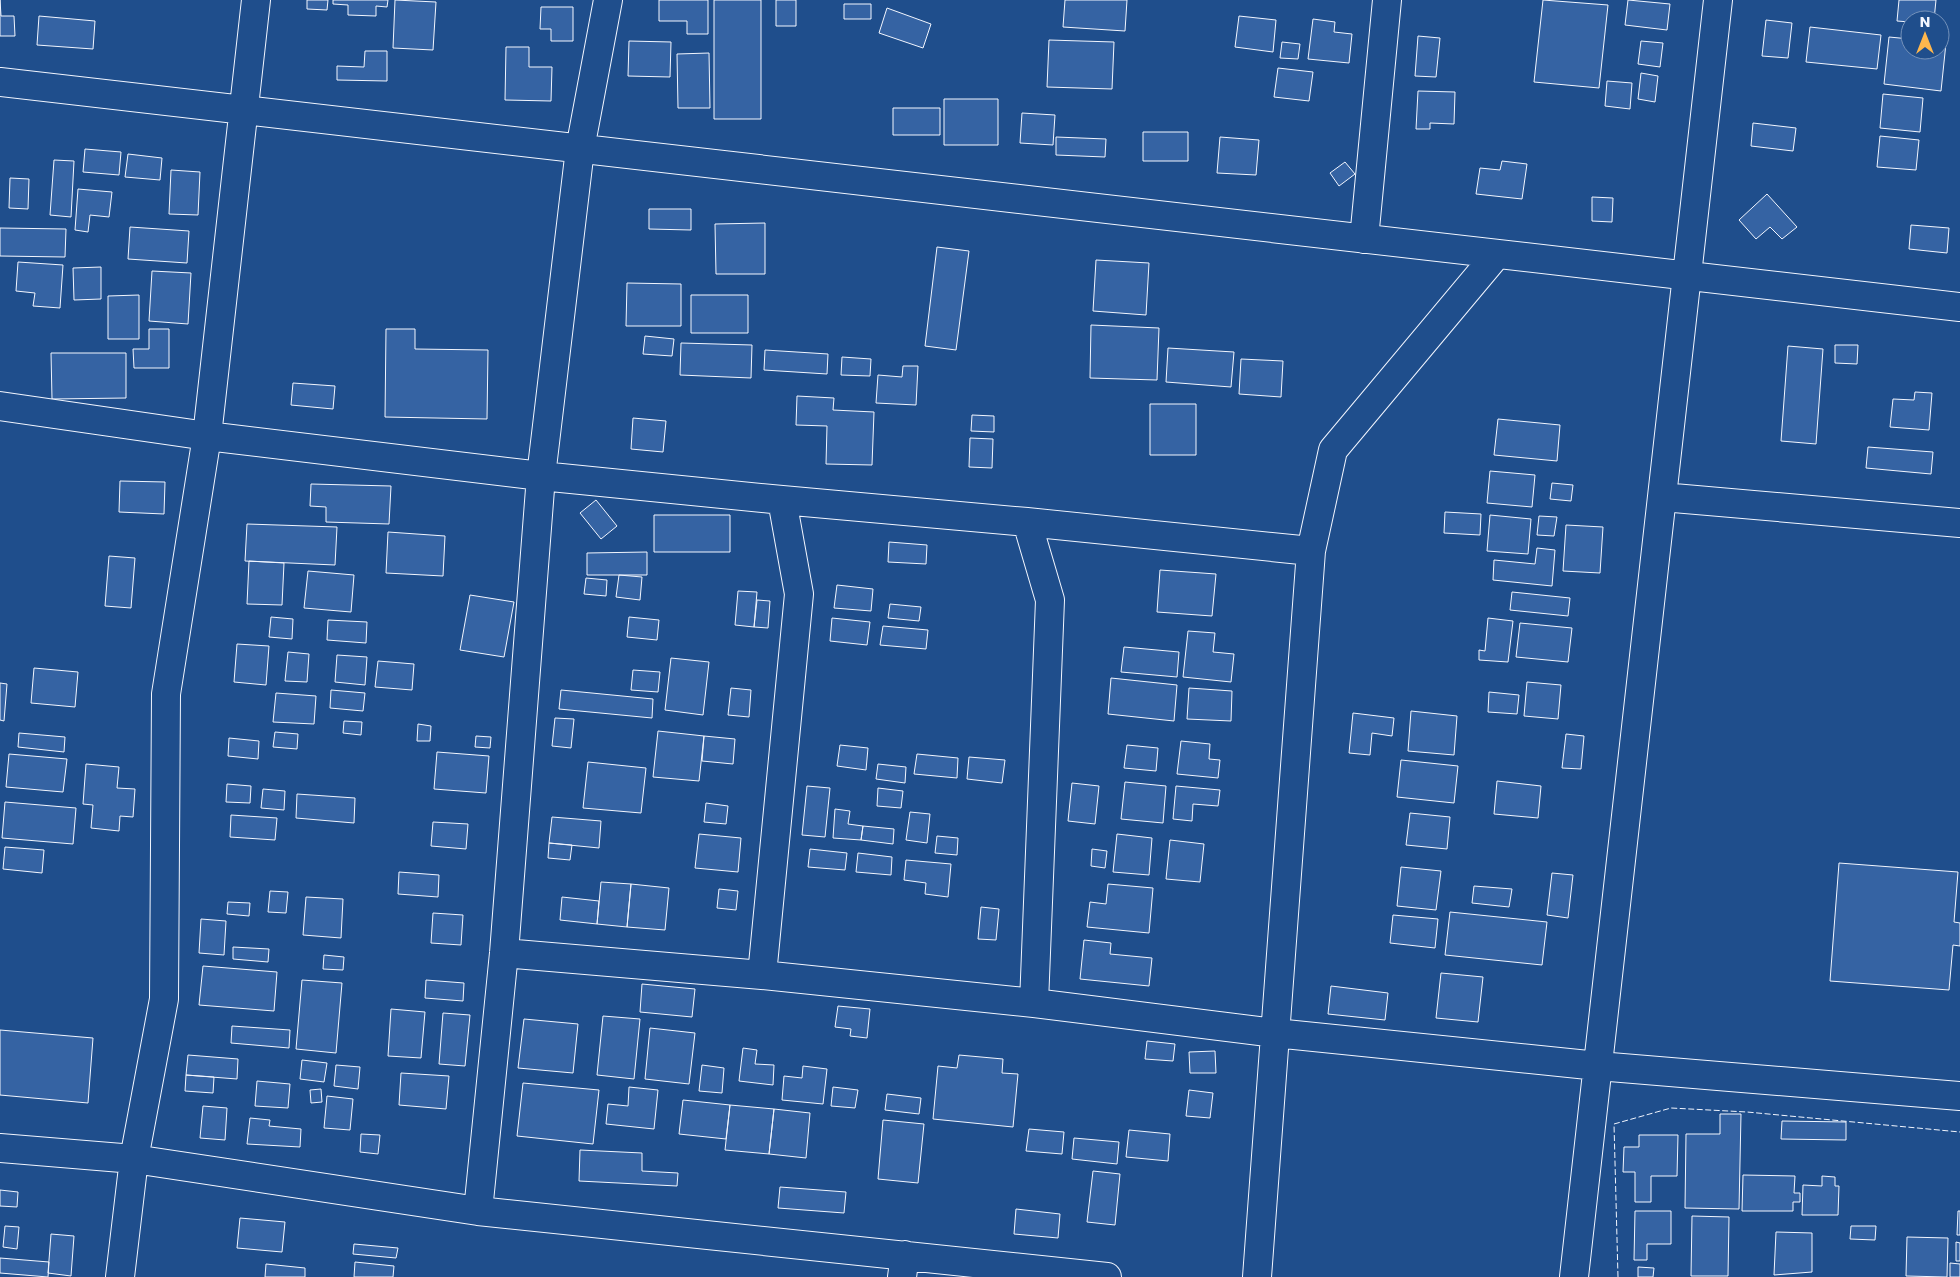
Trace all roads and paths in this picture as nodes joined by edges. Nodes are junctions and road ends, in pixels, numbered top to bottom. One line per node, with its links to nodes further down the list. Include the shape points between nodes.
1 (256, 0): 6 (street)
2 (608, 0): 7 (street)
3 (1387, 0): 8 (street)
4 (1718, 0): 10 (street)
5 (0, 82): 6 (street)
6 (243, 110): 7 (street); 13 (street)
7 (580, 149): 8 (street); 14 (street)
8 (1364, 239): 9 (street)
9 (1497, 254): 10 (street); 19 (street, via 1333,450)
10 (1687, 276): 11 (street); 15 (street)
11 (1960, 307)
12 (0, 406): 13 (street)
13 (207, 436): 14 (street); 27 (street, via 166,694 164,999)
14 (541, 476): 16 (street); 20 (street)
15 (1662, 497): 18 (street); 24 (street)
16 (782, 500): 17 (street); 21 (street, via 799,594)
17 (1027, 522): 19 (street); 22 (street, via 1050,600)
18 (1960, 523)
19 (1311, 551): 23 (street)
20 (504, 953): 21 (street); 28 (street)
21 (762, 975): 22 (street)
22 (1034, 1003): 23 (street)
23 (1275, 1033): 24 (street); 32 (street)
24 (1598, 1066): 25 (street); 33 (street)
25 (1960, 1096)
26 (0, 1148): 27 (street)
27 (134, 1159): 28 (street); 30 (street)
28 (478, 1211): 29 (street)
29 (904, 1266): 31 (street)
30 (120, 1277)
31 (1107, 1277)
32 (1256, 1277)
33 (1574, 1277)

